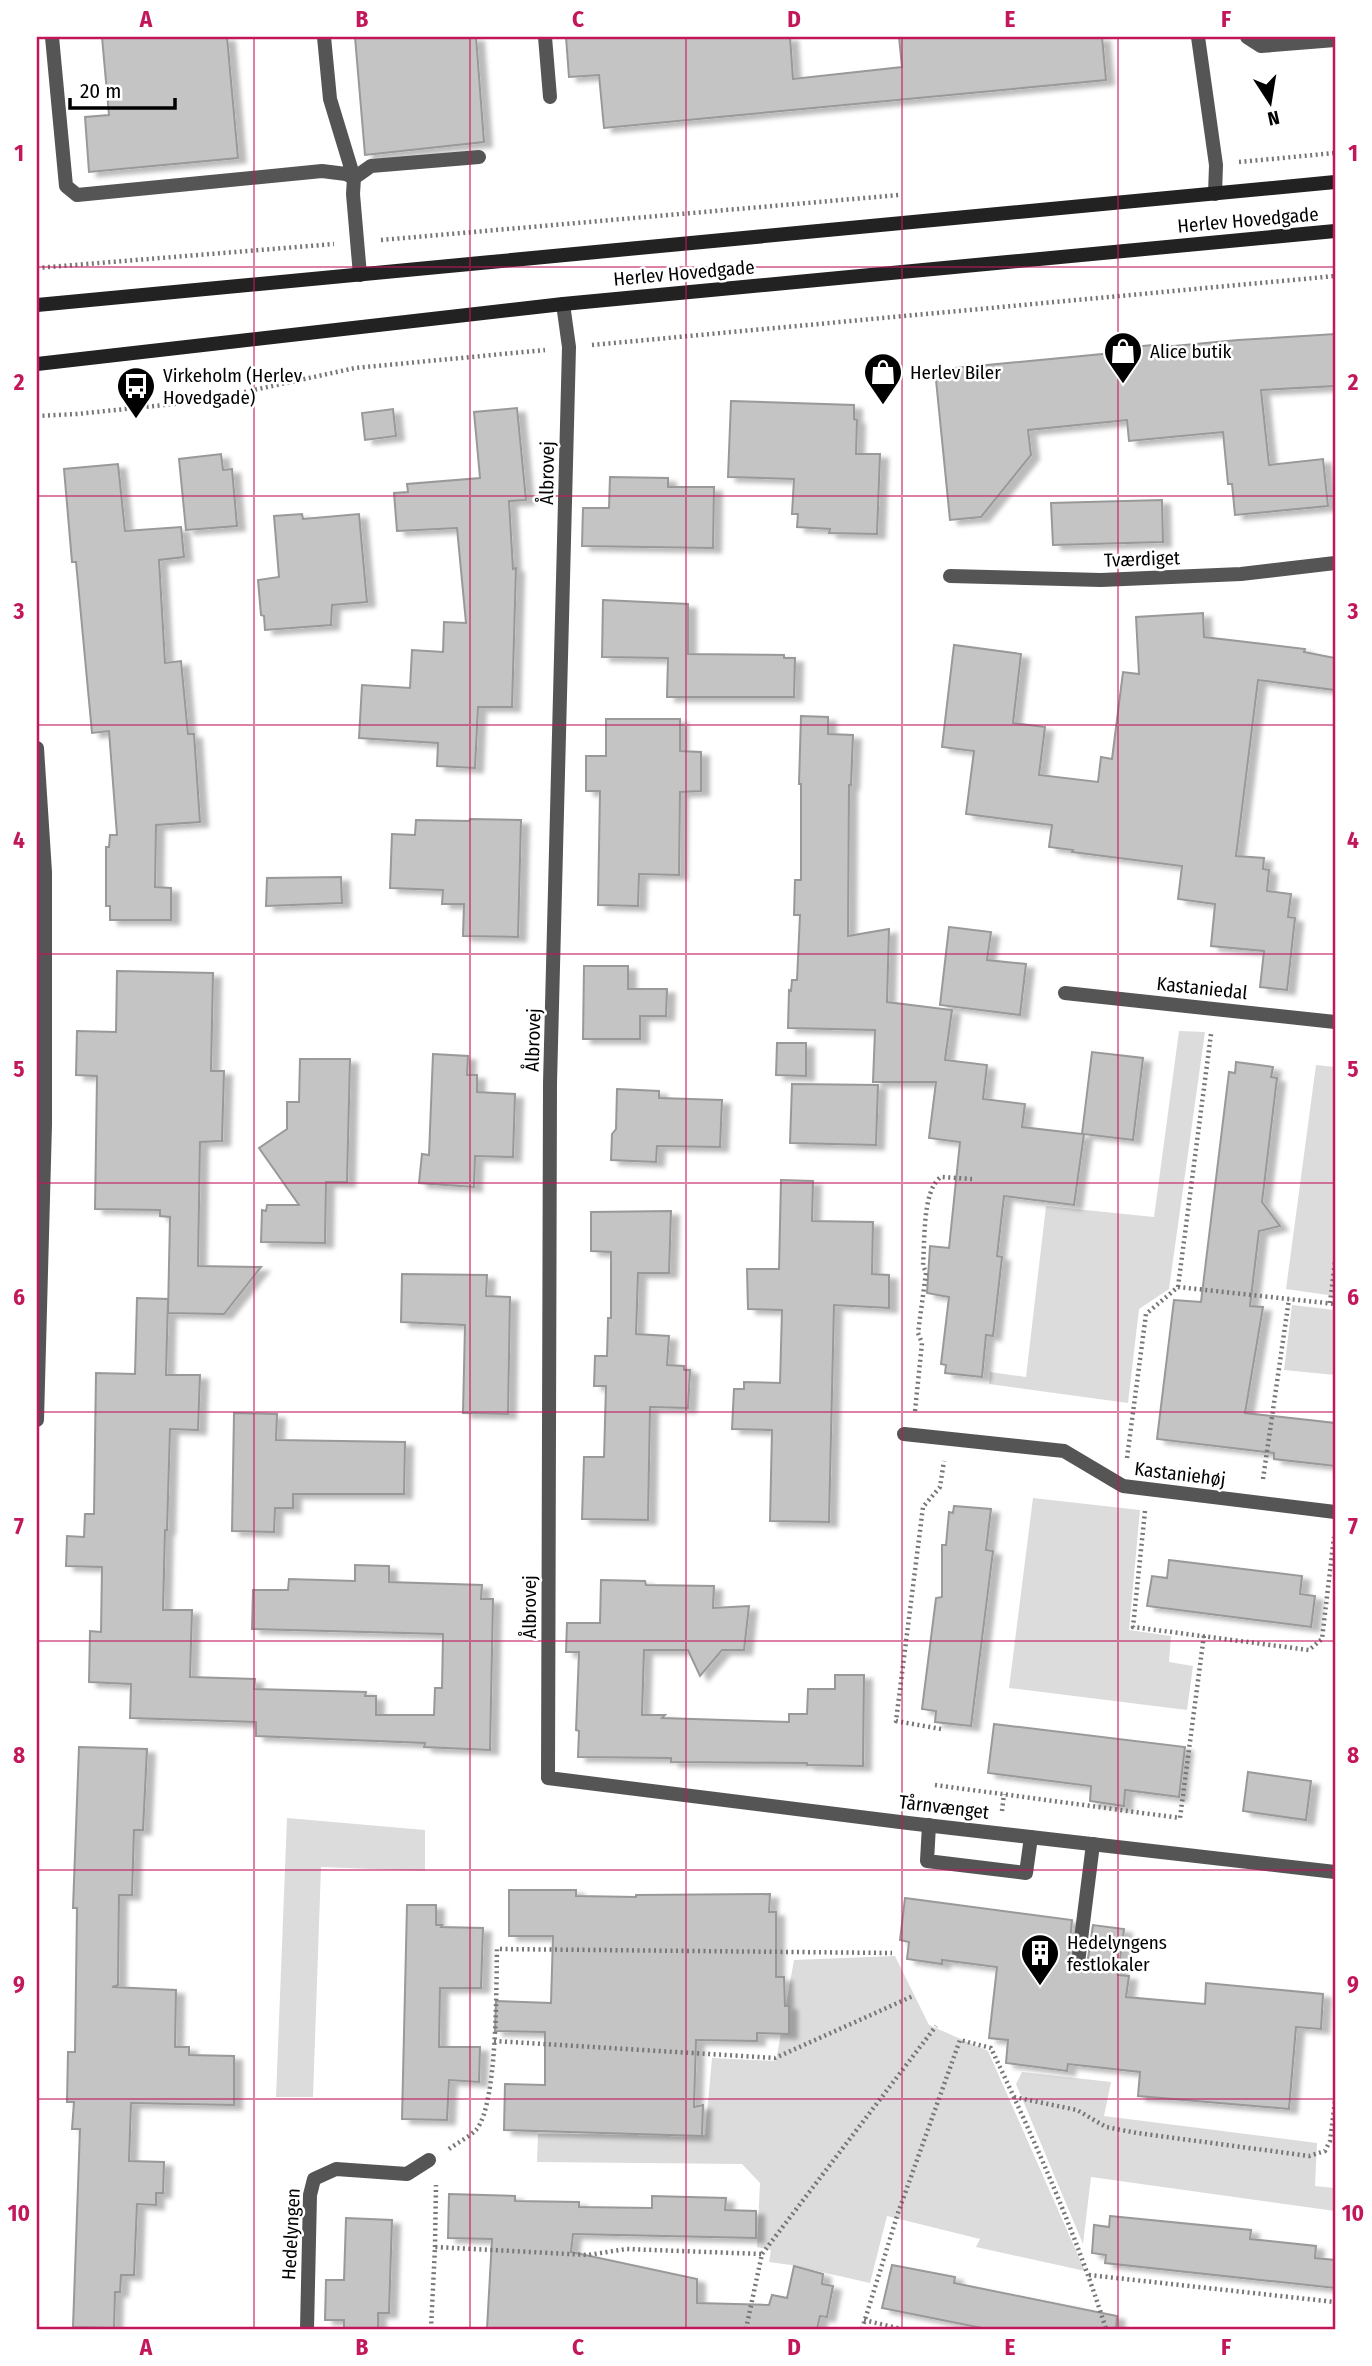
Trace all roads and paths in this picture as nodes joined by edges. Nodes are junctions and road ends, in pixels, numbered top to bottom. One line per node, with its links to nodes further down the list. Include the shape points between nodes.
1 (52, 37): 11 (street, via 66,186 77,195 322,172)
2 (324, 37): 11 (street, via 330,99)
3 (545, 37): 7 (street)
4 (1198, 37): 10 (street)
5 (1247, 37): 6 (street, via 1261,46)
6 (1335, 40)
7 (550, 97)
8 (1335, 153): 10 (path)
9 (479, 157): 11 (street, via 371,166)
10 (1216, 165): 14 (street)
11 (354, 178): 16 (street)
12 (1335, 182): 14 (main road, Herlev Hovedgade)
13 (909, 194): 16 (path)
14 (1215, 194): 18 (main road, Herlev Hovedgade)
15 (1335, 231): 20 (main road, Herlev Hovedgade)
16 (358, 242): 17 (path); 18 (street)
17 (37, 268)
18 (360, 275): 21 (main road, Herlev Hovedgade)
19 (1335, 276): 22 (path)
20 (563, 304): 22 (street, Ålbrovej); 23 (main road, Herlev Hovedgade)
21 (37, 305)
22 (569, 347): 24 (path, via 355,368 203,401); 47 (street, Ålbrovej, via 550,1083)
23 (37, 364)
24 (37, 416)
25 (1335, 563): 26 (street, Tværdiget, via 1241,574 1114,580)
26 (950, 576)
27 (37, 748): 28 (street)
28 (41, 872): 37 (street, via 45,1124)
29 (1065, 993): 30 (street, Kastaniedal)
30 (1214, 1009): 31 (street, Kastaniedal); 34 (path)
31 (1335, 1022)
32 (972, 1179): 38 (path, via 941,1177 929,1195 918,1333 922,1343)
33 (1335, 1261): 36 (path)
34 (1178, 1287): 35 (path); 40 (path, via 1146,1314)
35 (1289, 1299): 36 (path); 42 (path)
36 (1333, 1303)
37 (37, 1420)
38 (908, 1435): 39 (street, Kastaniehøj)
39 (947, 1439): 40 (street, Kastaniehøj, via 1064,1451); 46 (path, via 940,1487 923,1507 896,1721)
40 (1123, 1486): 41 (street, Kastaniehøj)
41 (1147, 1490): 42 (street, Kastaniehøj); 45 (path, via 1133,1627)
42 (1260, 1503): 43 (street, Kastaniehøj)
43 (1335, 1512)
44 (1335, 1529): 45 (path, via 1322,1639 1310,1650)
45 (1204, 1635): 48 (path, via 1180,1818)
46 (941, 1729)
47 (548, 1778): 49 (street, Tårnvænget)
48 (935, 1785)
49 (929, 1825): 50 (street, Tårnvænget); 50 (street, via 926,1861 1014,1872 1026,1873)
50 (1031, 1837): 51 (street, Tårnvænget)
51 (1093, 1844): 52 (street, Tårnvænget); 54 (street)
52 (1335, 1872)
53 (892, 1953): 57 (path, via 497,1950)
54 (1078, 1963)
55 (913, 1996): 57 (path, via 775,2058)
56 (936, 2026): 62 (path)
57 (494, 2041): 60 (path, via 487,2108 476,2129)
58 (1014, 2097): 59 (path, via 1077,2110 1106,2127 1309,2156 1325,2151 1331,2141); 63 (path); 65 (path, via 991,2048 960,2040)
59 (1335, 2101)
60 (433, 2158): 61 (path); 66 (street, Hedelyngen, via 407,2174 336,2169 314,2179)
61 (435, 2247): 62 (path, via 588,2255 626,2249); 67 (path)
62 (762, 2254): 68 (path)
63 (1089, 2274): 64 (path); 71 (path)
64 (1335, 2302)
65 (864, 2320): 69 (path); 70 (path)
66 (307, 2329)
67 (431, 2329)
68 (746, 2329)
69 (862, 2329)
70 (901, 2329)
71 (1106, 2329)

